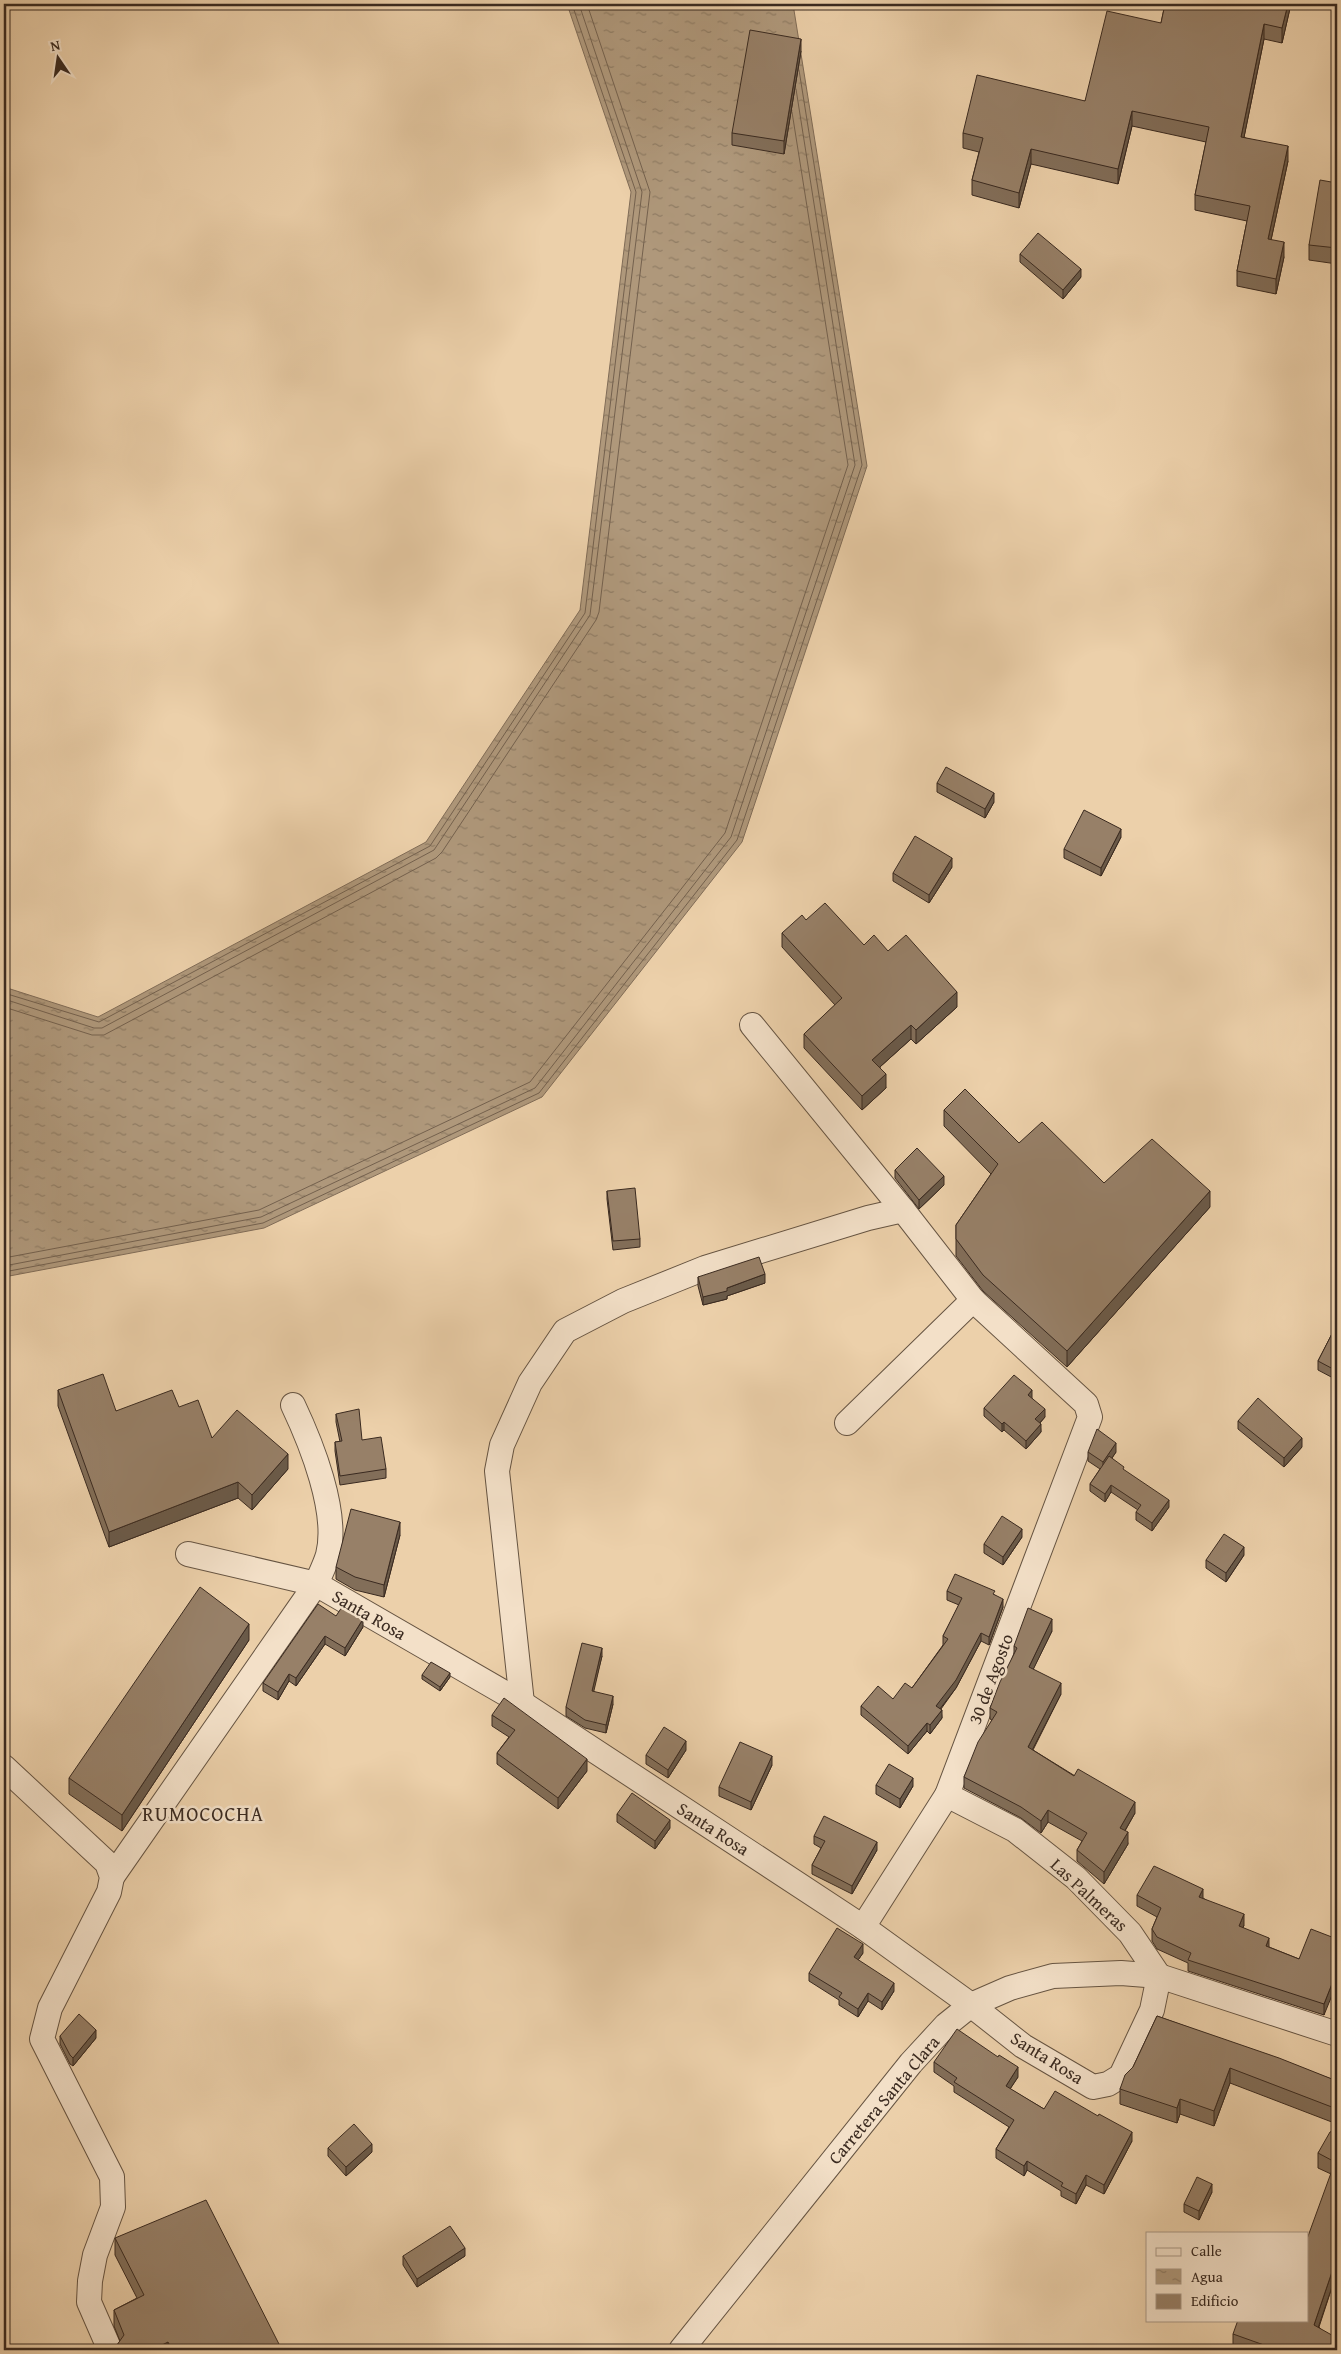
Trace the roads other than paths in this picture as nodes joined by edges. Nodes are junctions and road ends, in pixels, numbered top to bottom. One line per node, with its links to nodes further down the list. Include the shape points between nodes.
1 (752, 1025): 2 (street)
2 (903, 1210): 3 (street); 8 (street, via 705,1268 623,1301 565,1331 530,1383 502,1445 497,1472)
3 (973, 1300): 5 (street); 10 (street, 30 de Agosto, via 1086,1404 1090,1417)
4 (293, 1405): 7 (street, via 313,1447 327,1501 328,1554)
5 (847, 1423)
6 (188, 1554): 7 (street, Santa Rosa)
7 (316, 1584): 8 (street, Santa Rosa); 11 (street)
8 (522, 1703): 12 (street, Santa Rosa)
9 (4, 1768): 11 (street, via 107,1863)
10 (947, 1795): 12 (street, 30 de Agosto); 13 (street, Las Palmeras, via 1015,1830 1076,1878 1130,1933)
11 (112, 1877): 16 (street, via 109,1892 50,2008 42,2039 112,2178 114,2207 95,2255 89,2302)
12 (863, 1927): 14 (street, Santa Rosa)
13 (1159, 1976): 14 (street, Carretera Santa Clara, via 1054,1976 1010,1988); 14 (street, Santa Rosa, via 1152,2010 1120,2076 1108,2084 1093,2087 1023,2046); 15 (street)
14 (971, 2005): 17 (street, Carretera Santa Clara, via 927,2044)
15 (1337, 2034)
16 (110, 2350)
17 (681, 2350)

